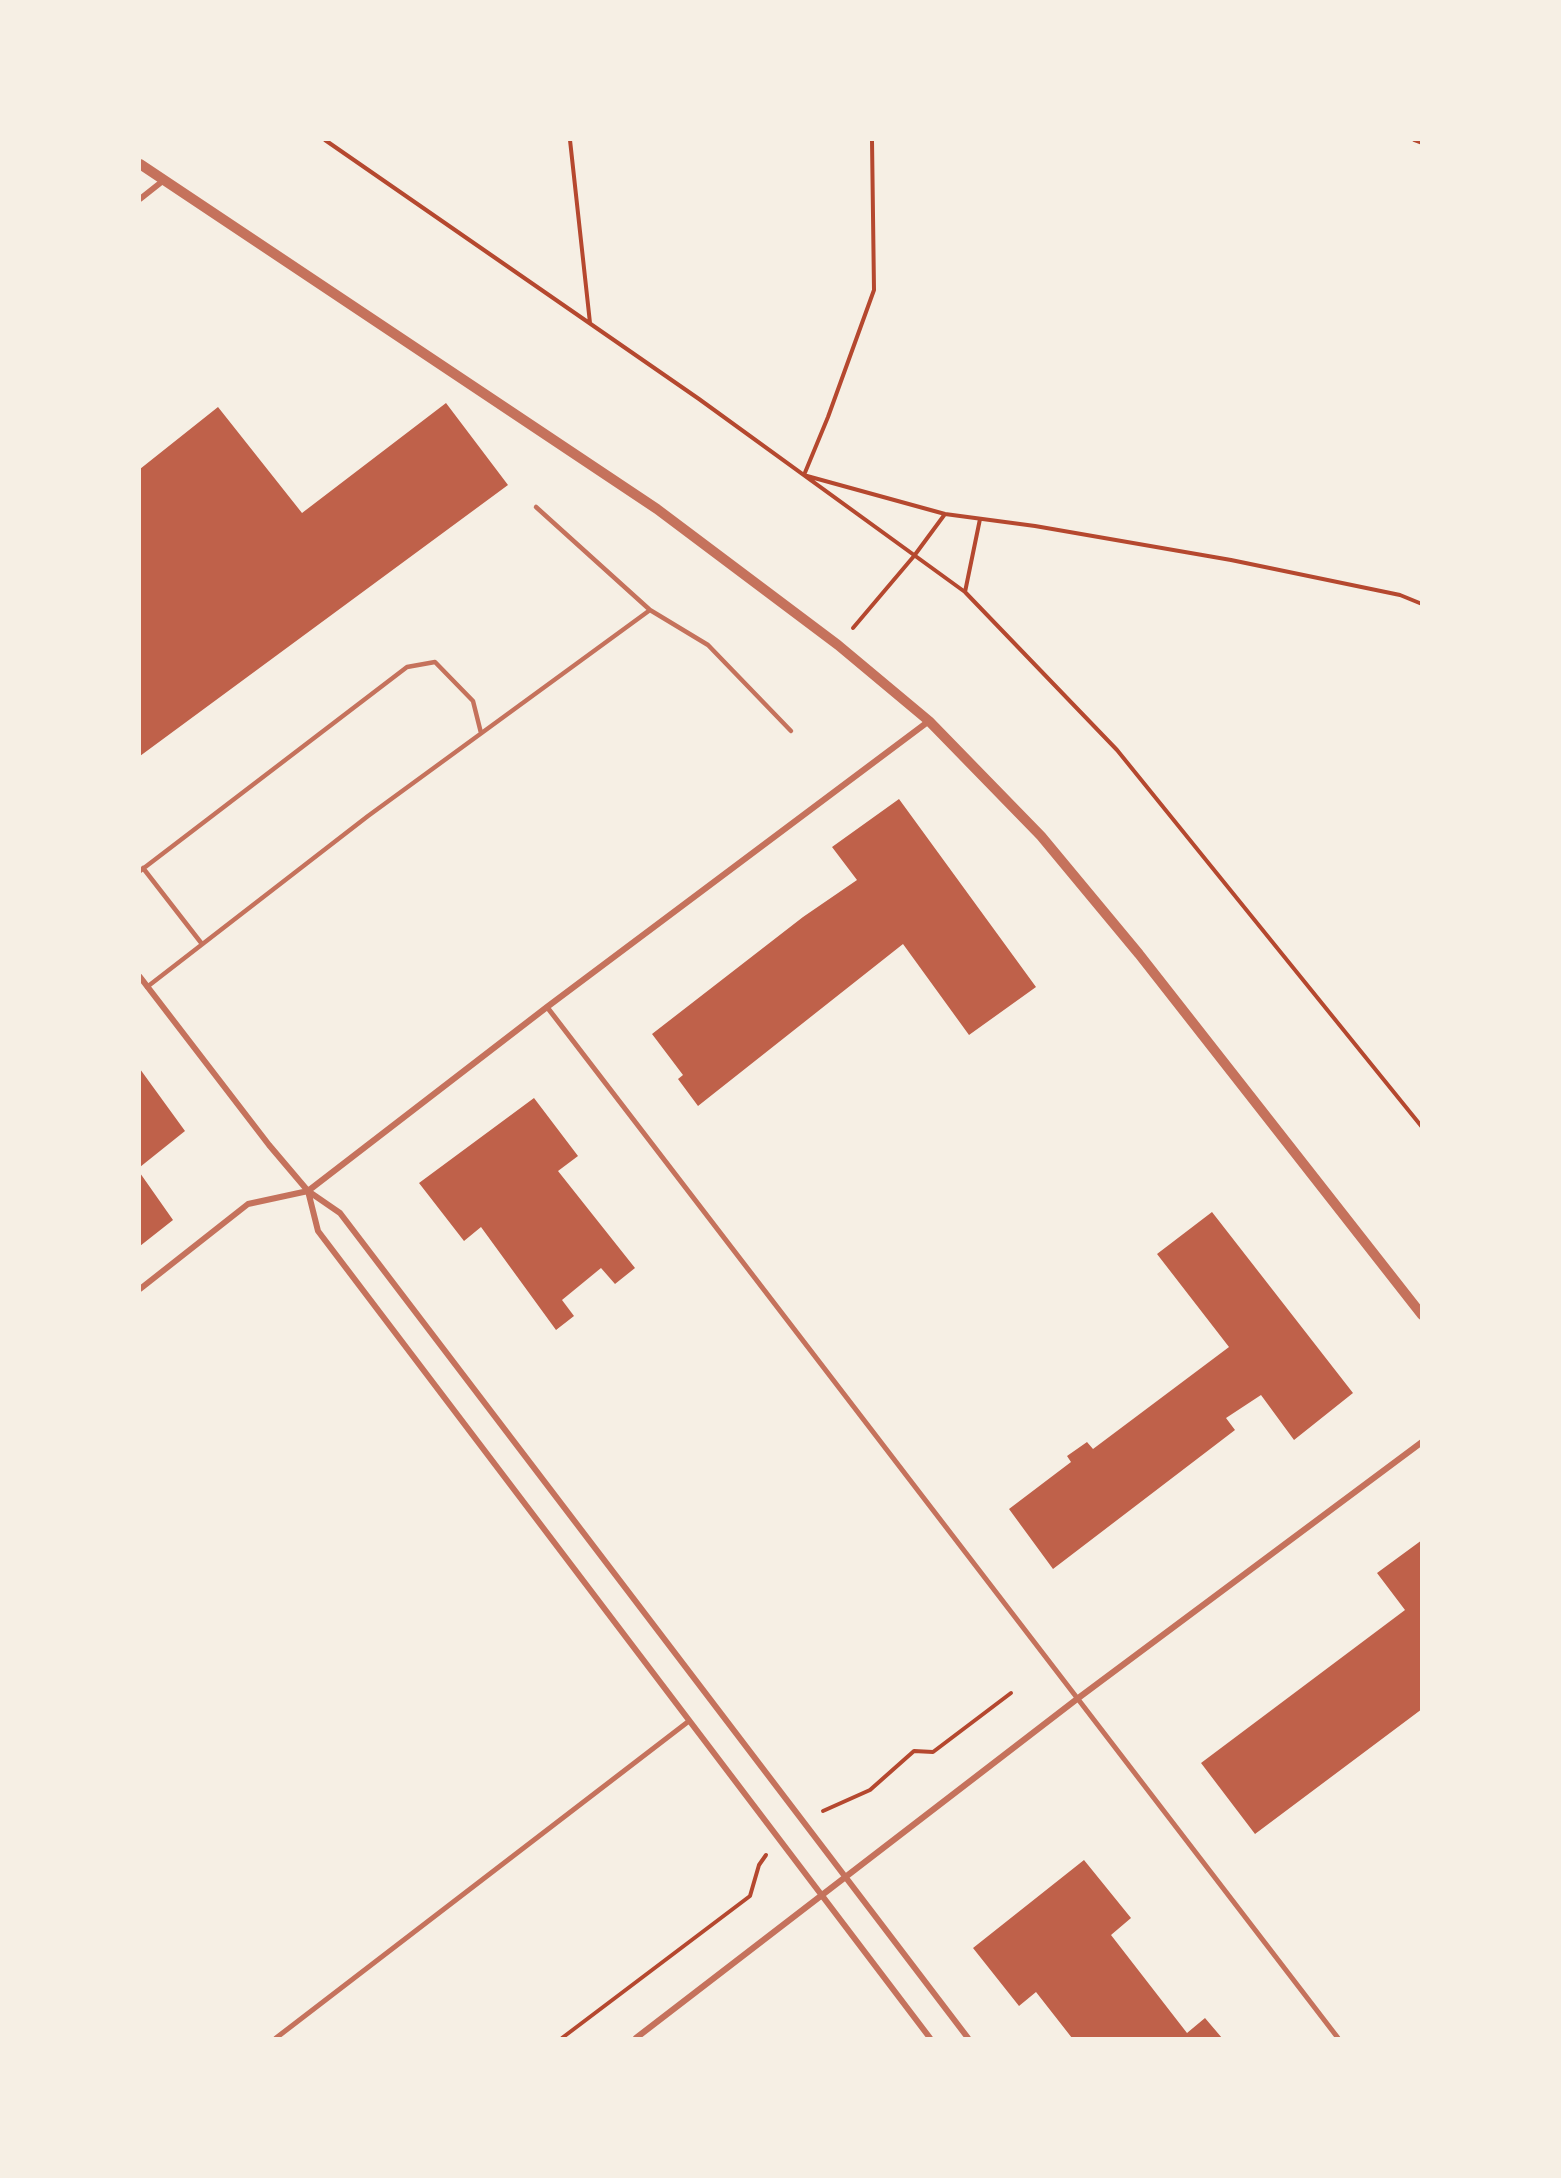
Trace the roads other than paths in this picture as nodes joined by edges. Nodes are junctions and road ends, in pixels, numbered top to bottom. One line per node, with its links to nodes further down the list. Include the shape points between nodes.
1 (140, 164): 2 (street)
2 (164, 180): 3 (street); 6 (street, via 657,509 838,645)
3 (140, 199)
4 (536, 507): 5 (lane)
5 (650, 610): 7 (lane, via 708,645); 8 (lane)
6 (929, 721): 13 (street); 16 (street, via 1071,872)
7 (791, 731)
8 (481, 733): 9 (lane, via 473,701 435,662 406,667); 10 (lane)
9 (141, 870): 10 (lane)
10 (202, 944): 12 (lane)
11 (140, 977): 12 (street)
12 (147, 987): 14 (street)
13 (547, 1007): 14 (street); 18 (street)
14 (308, 1191): 15 (street, via 248,1204); 19 (street, via 318,1231); 20 (street, via 340,1213)
15 (140, 1289)
16 (1422, 1315)
17 (1422, 1442): 18 (street)
18 (1077, 1699): 20 (street); 26 (street)
19 (689, 1721): 21 (street); 22 (street)
20 (844, 1878): 21 (street); 25 (street)
21 (822, 1896): 23 (street); 24 (street)
22 (276, 2038)
23 (636, 2038)
24 (930, 2038)
25 (968, 2038)
26 (1338, 2038)

